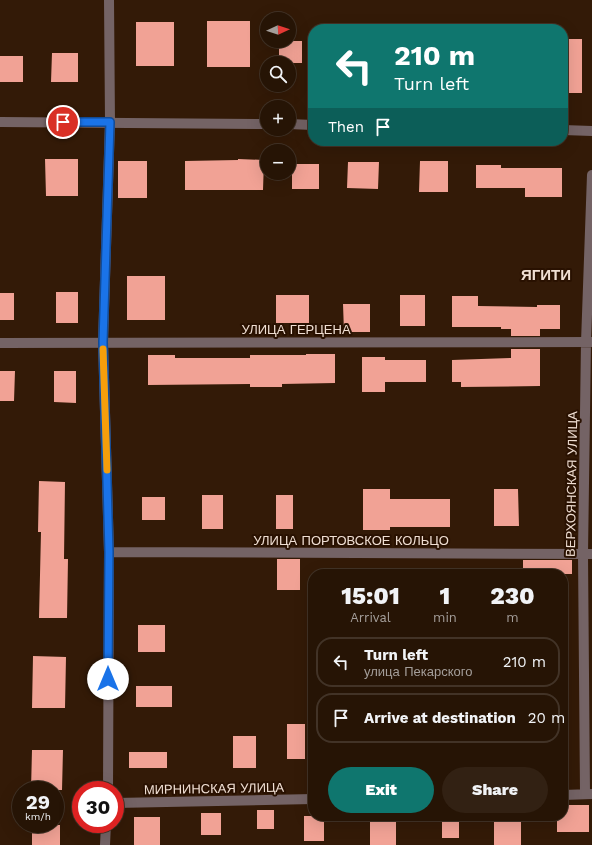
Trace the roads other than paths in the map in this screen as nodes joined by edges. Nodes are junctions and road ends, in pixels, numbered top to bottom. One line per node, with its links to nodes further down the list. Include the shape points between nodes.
1 (109, 0): 3 (street)
2 (0, 122): 3 (street)
3 (110, 122): 4 (street); 10 (street)
4 (260, 124)
5 (296, 124): 6 (street)
6 (308, 124)
7 (568, 130): 8 (street)
8 (592, 131)
9 (592, 175): 11 (street, ВЕРХОЯНСКАЯ УЛИЦА)
10 (103, 342): 11 (street, УЛИЦА ГЕРЦЕНА); 12 (street, УЛИЦА ГЕРЦЕНА); 13 (street)
11 (589, 342): 14 (street, ВЕРХОЯНСКАЯ УЛИЦА)
12 (0, 343)
13 (109, 552): 14 (street, УЛИЦА ПОРТОВСКОЕ КОЛЬЦО); 15 (street)
14 (588, 554): 17 (street, ВЕРХОЯНСКАЯ УЛИЦА)
15 (108, 781)
16 (568, 794): 17 (street)
17 (588, 794)
18 (308, 799): 19 (street, МИРНИНСКАЯ УЛИЦА)
19 (124, 803)
20 (106, 833): 21 (street)
21 (105, 845)

